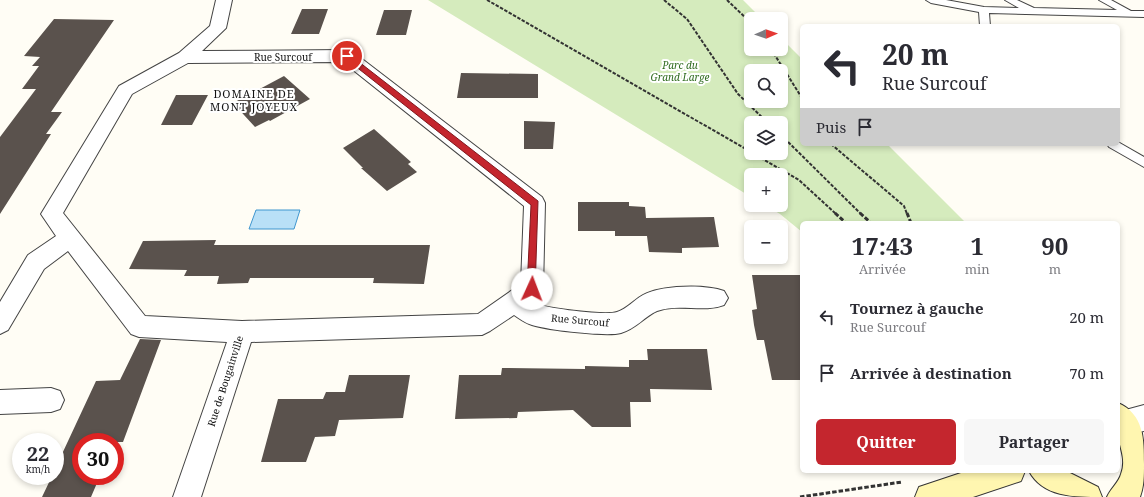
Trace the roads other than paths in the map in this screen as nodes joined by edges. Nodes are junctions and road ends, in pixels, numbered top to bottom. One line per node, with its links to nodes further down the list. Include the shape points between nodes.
1 (224, 0): 10 (street, Rue de Bougainville, via 218,28)
2 (931, 0): 5 (lane)
3 (1010, 0): 6 (lane)
4 (1104, 0): 7 (lane)
5 (984, 10): 6 (lane); 9 (lane)
6 (1035, 13): 7 (lane)
7 (1128, 13): 8 (lane)
8 (1144, 14)
9 (985, 24)
10 (185, 57): 13 (street, Rue de Bougainville, via 125,90 52,214); 15 (street, Rue Surcouf, via 347,56 535,203 532,289)
11 (1116, 146): 12 (lane)
12 (1144, 164)
13 (71, 238): 16 (street, via 36,262); 17 (street, Rue de Bougainville, via 139,326)
14 (716, 298): 15 (street, Rue Surcouf, via 678,297 651,302 619,323 569,321 533,315)
15 (514, 302): 17 (street, Rue Surcouf, via 482,324)
16 (0, 323)
17 (242, 332): 24 (street, Rue de Bougainville)
18 (51, 400): 19 (street)
19 (0, 402)
20 (1129, 418): 26 (street, via 1143,461 1142,479 1132,492)
21 (1001, 473): 23 (street)
22 (1045, 473): 25 (street, via 1073,492)
23 (918, 489)
24 (187, 497)
25 (1088, 497)
26 (1121, 497)

